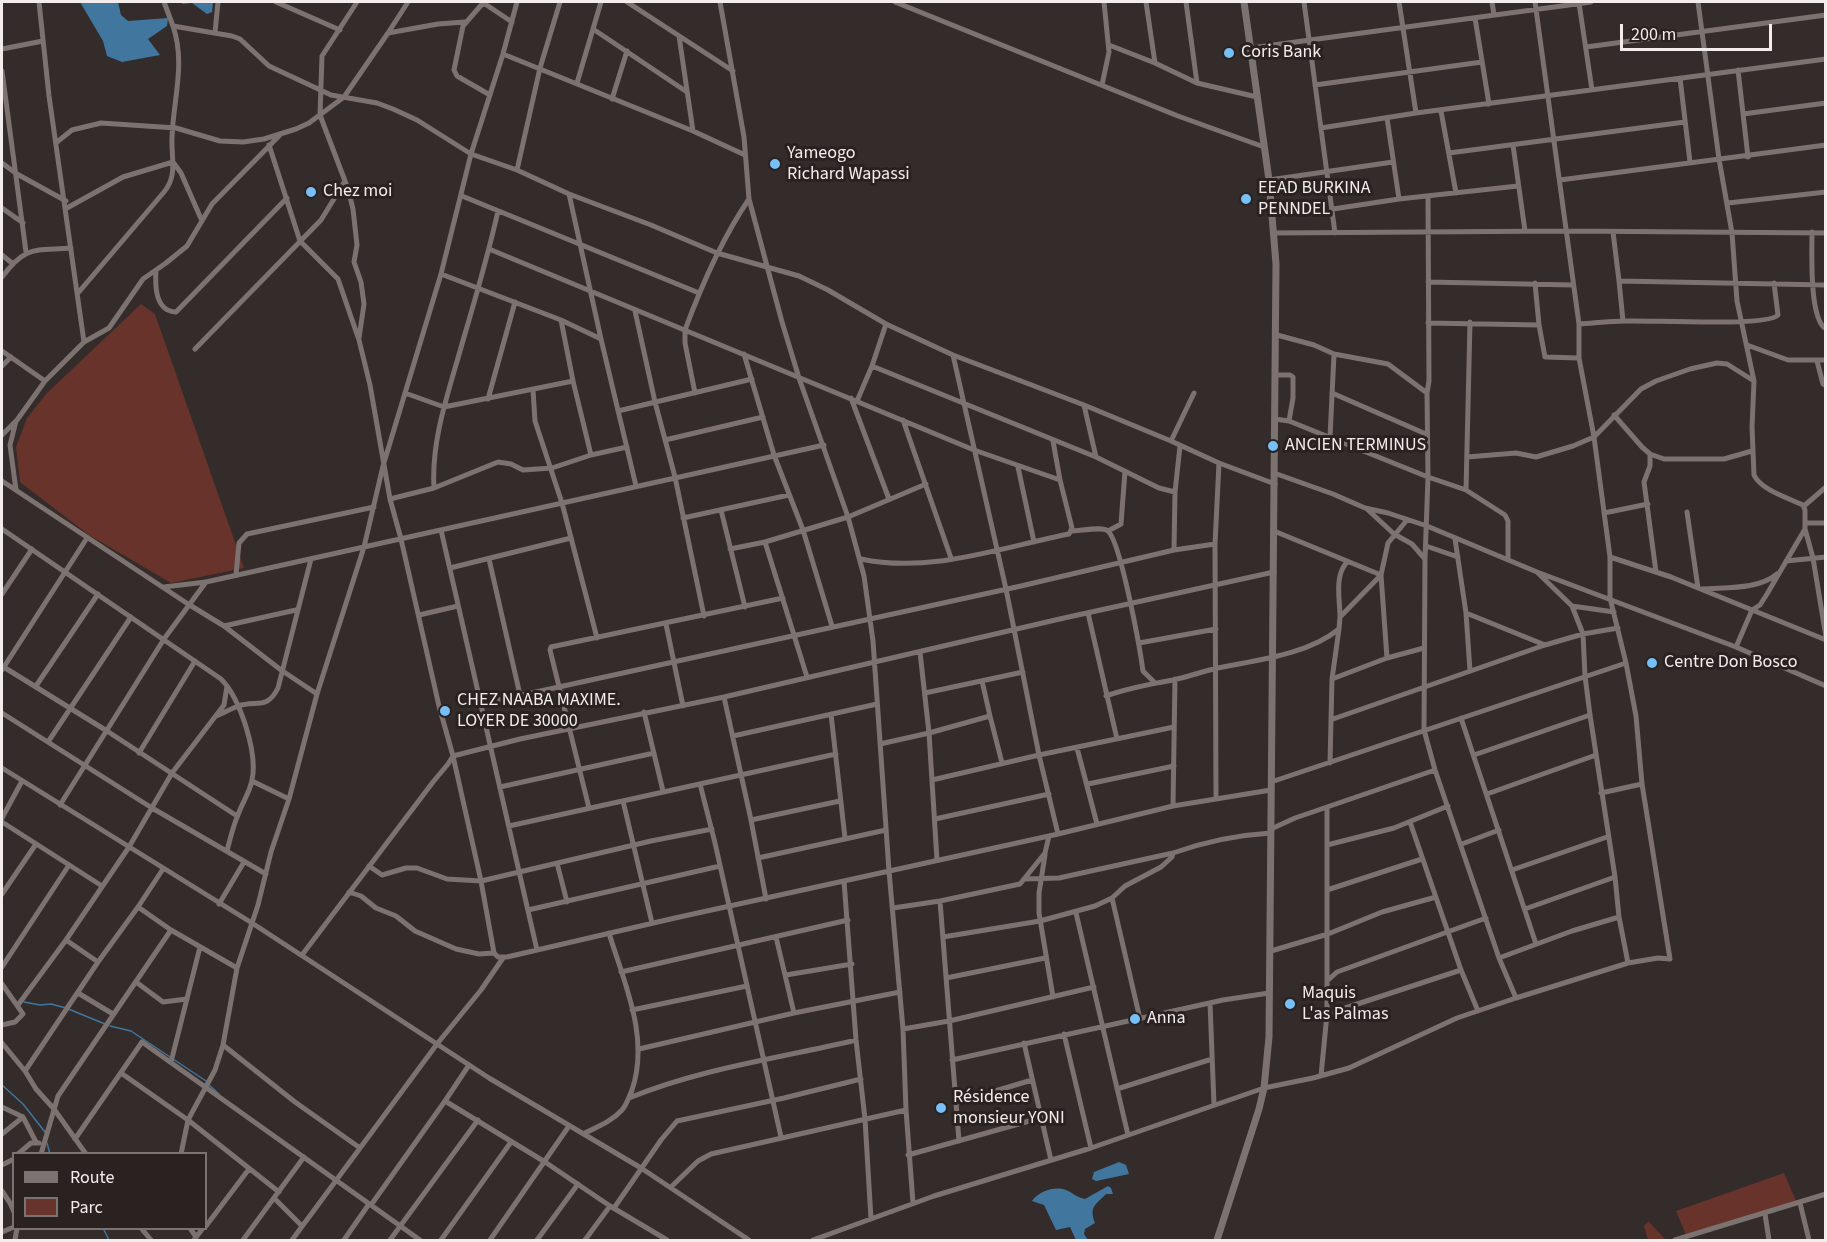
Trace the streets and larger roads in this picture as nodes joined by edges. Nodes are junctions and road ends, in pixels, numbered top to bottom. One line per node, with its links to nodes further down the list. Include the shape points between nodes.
1 (39, 2): 40 (street)
2 (164, 2): 31 (street)
3 (219, 2): 36 (street)
4 (276, 2): 34 (street)
5 (357, 2): 34 (street)
6 (408, 2): 37 (street)
7 (482, 2): 29 (street); 30 (street)
8 (517, 2): 30 (street)
9 (560, 2): 50 (street)
10 (601, 2): 33 (street)
11 (627, 2): 38 (street)
12 (720, 2): 53 (street)
13 (895, 2): 60 (street)
14 (1104, 2): 41 (street)
15 (1146, 2): 49 (street)
16 (1186, 2): 59 (street)
17 (1244, 2): 43 (street)
18 (1304, 2): 39 (street)
19 (1399, 2): 32 (street)
20 (1492, 2): 26 (street)
21 (1535, 2): 25 (street)
22 (1591, 2): 24 (street)
23 (1698, 2): 35 (street)
24 (1579, 3): 25 (street); 42 (street)
25 (1536, 9): 26 (street); 66 (street)
26 (1494, 15): 28 (street)
27 (1826, 15): 35 (street)
28 (1475, 18): 32 (street); 48 (street)
29 (465, 22): 37 (street); 65 (street, via 455,74)
30 (512, 22): 46 (street)
31 (173, 26): 36 (street); 78 (street, via 180,57)
32 (1402, 28): 39 (street); 54 (street)
33 (593, 29): 45 (street); 58 (street)
34 (340, 30): 62 (street, via 322,56)
35 (1702, 31): 42 (street); 55 (street)
36 (215, 33): 62 (street, via 240,39 269,66)
37 (388, 33): 67 (street)
38 (679, 36): 53 (street); 64 (street)
39 (1308, 40): 43 (street); 61 (street)
40 (43, 41): 44 (street); 83 (street)
41 (1109, 45): 49 (street); 60 (street)
42 (1586, 47): 63 (street)
43 (1251, 48): 68 (street)
44 (2, 49)
45 (627, 51): 64 (street); 69 (street)
46 (503, 54): 50 (street); 65 (street)
47 (1826, 59): 51 (street)
48 (1482, 62): 54 (street); 71 (street)
49 (1155, 63): 59 (street)
50 (540, 68): 58 (street); 97 (street)
51 (1738, 70): 55 (street); 74 (street)
52 (2, 71): 57 (street)
53 (733, 71): 90 (street)
54 (1409, 71): 61 (street); 73 (street)
55 (1707, 75): 56 (street); 92 (street)
56 (1680, 78): 63 (street); 77 (street)
57 (2, 83): 99 (street)
58 (577, 83): 69 (street)
59 (1197, 83): 68 (street)
60 (1102, 85): 87 (street)
61 (1316, 85): 79 (street)
62 (321, 90): 67 (street); 75 (street)
63 (1592, 90): 66 (street)
64 (687, 92): 80 (street)
65 (490, 95): 89 (street)
66 (1548, 96): 71 (street); 82 (street)
67 (344, 97): 75 (street); 89 (street, via 393,109)
68 (1257, 97): 87 (street)
69 (612, 99): 80 (street)
70 (1826, 103): 74 (street)
71 (1489, 104): 72 (street)
72 (1441, 111): 73 (street); 88 (street)
73 (1416, 114): 76 (street)
74 (1743, 114): 91 (street)
75 (320, 115): 81 (street); 102 (street)
76 (1387, 118): 79 (street); 94 (street)
77 (1685, 122): 82 (street); 95 (street)
78 (172, 128): 81 (street, via 220,141 243,142); 83 (street, via 101,123 72,130); 93 (street)
79 (1321, 128): 98 (street)
80 (693, 131): 90 (street)
81 (283, 134): 84 (street)
82 (1554, 139): 85 (street); 101 (street)
83 (57, 142): 112 (street)
84 (269, 145): 109 (street); 118 (street, via 212,204)
85 (1513, 145): 88 (street); 103 (street)
86 (1826, 145): 91 (street)
87 (1264, 147): 100 (street)
88 (1449, 153): 105 (street)
89 (471, 154): 97 (street); 107 (street)
90 (745, 155): 110 (street)
91 (1748, 157): 92 (street)
92 (1719, 159): 95 (street); 113 (street)
93 (173, 162): 115 (street, via 123,177); 118 (street); 151 (street, via 169,186)
94 (1394, 162): 98 (street); 111 (street)
95 (1690, 162): 101 (street)
96 (2, 163): 99 (street)
97 (517, 170): 106 (street)
98 (1328, 172): 100 (street); 116 (street)
99 (17, 174): 112 (street); 119 (street)
100 (1269, 180): 126 (street)
101 (1560, 180): 121 (street)
102 (345, 181): 129 (street, via 321,220); 167 (street, via 353,209 357,245 354,262 363,297)
103 (1518, 186): 105 (street); 120 (street)
104 (1826, 192): 113 (street)
105 (1456, 193): 108 (street)
106 (569, 194): 130 (street); 134 (street)
107 (462, 196): 117 (street); 139 (street)
108 (1428, 197): 111 (street); 122 (street)
109 (287, 198): 129 (street); 138 (street, via 176,312 161,304 155,288)
110 (749, 199): 134 (street); 137 (street)
111 (1398, 199): 116 (street)
112 (66, 201): 115 (street)
113 (1728, 203): 128 (street)
114 (2, 208): 119 (street)
115 (67, 208): 131 (street)
116 (1333, 209): 127 (street)
117 (498, 211): 130 (street); 132 (street)
118 (202, 221): 138 (street, via 187,246)
119 (23, 223): 133 (street)
120 (1525, 231): 121 (street); 122 (street)
121 (1566, 231): 123 (street); 146 (street)
122 (1430, 232): 127 (street); 141 (street)
123 (1613, 232): 128 (street); 142 (street)
124 (1812, 232): 125 (street); 128 (street); 147 (street)
125 (1826, 232)
126 (1274, 233): 127 (street); 165 (street)
127 (1335, 233)
128 (1732, 233): 143 (street)
129 (300, 241): 167 (street, via 338,279); 170 (street)
130 (581, 246): 150 (street); 152 (street)
131 (71, 248): 133 (street); 151 (street)
132 (489, 249): 149 (street); 150 (street)
133 (26, 252): 136 (street)
134 (717, 253): 137 (street); 152 (street)
135 (2, 255): 136 (street)
136 (12, 263): 140 (street)
137 (768, 267): 160 (street, via 828,290); 182 (street)
138 (156, 270): 168 (street, via 143,279 109,328)
139 (441, 274): 149 (street); 189 (street)
140 (2, 277)
141 (1428, 282): 144 (street); 159 (street)
142 (1619, 282): 143 (street); 156 (street)
143 (1734, 282): 145 (street); 158 (street)
144 (1535, 283): 146 (street); 162 (street)
145 (1774, 283): 147 (street); 158 (street, via 1778,316)
146 (1573, 285): 161 (street)
147 (1813, 285): 148 (street); 163 (street, via 1819,322)
148 (1826, 285)
149 (479, 288): 153 (street); 200 (street)
150 (592, 291): 154 (street); 166 (street)
151 (78, 293): 168 (street)
152 (699, 293): 164 (street)
153 (515, 302): 155 (street); 195 (street)
154 (635, 311): 164 (street); 197 (street)
155 (561, 320): 166 (street); 185 (street)
156 (1623, 321): 158 (street); 161 (street)
157 (1470, 322): 159 (street); 162 (street); 224 (street)
158 (1741, 322): 169 (street)
159 (1428, 323): 193 (street)
160 (886, 324): 174 (street); 180 (street)
161 (1579, 324): 176 (street)
162 (1539, 325): 176 (street, via 1545,357)
163 (1826, 329)
164 (685, 330): 172 (street); 190 (street)
165 (1277, 335): 173 (street); 181 (street)
166 (601, 339): 201 (street)
167 (359, 340): 226 (street)
168 (84, 342): 184 (street)
169 (1747, 345): 178 (street, via 1788,360); 186 (street)
170 (195, 350)
171 (2, 351): 175 (street)
172 (744, 354): 182 (street); 183 (street)
173 (1334, 354): 192 (street); 193 (street, via 1388,364)
174 (953, 355): 198 (street); 199 (street)
175 (11, 357): 179 (street); 184 (street)
176 (1579, 358): 211 (street)
177 (1826, 360): 178 (street)
178 (1817, 361): 187 (street)
179 (2, 366)
180 (872, 366): 196 (street); 198 (street)
181 (1276, 375): 204 (street); 207 (street, via 1293,377)
182 (799, 378): 194 (street); 215 (street)
183 (752, 379): 190 (street); 203 (street)
184 (45, 381): 205 (street)
185 (573, 381): 188 (street); 221 (street)
186 (1754, 381): 202 (street, via 1727,364 1690,369 1641,389); 219 (street)
187 (1826, 386)
188 (532, 390): 195 (street); 228 (street, via 534,416)
189 (405, 393): 200 (street); 226 (street)
190 (696, 393): 197 (street)
191 (1194, 393): 214 (street)
192 (1332, 393): 208 (street); 210 (street)
193 (1427, 393): 208 (street)
194 (851, 398): 196 (street); 245 (street)
195 (488, 399): 200 (street)
196 (857, 401): 206 (street)
197 (655, 402): 201 (street); 212 (street)
198 (963, 404): 213 (street); 218 (street)
199 (1084, 405): 214 (street); 223 (street)
200 (444, 407): 239 (street, via 433,460)
201 (618, 411): 217 (street)
202 (1614, 416): 211 (street); 220 (street)
203 (763, 417): 212 (street); 222 (street)
204 (1275, 419): 207 (street); 230 (street)
205 (16, 420): 209 (street); 240 (street, via 10,445)
206 (903, 420): 218 (street); 235 (street)
207 (1289, 421): 210 (street)
208 (1426, 434): 232 (street)
209 (2, 435)
210 (1330, 437): 232 (street)
211 (1594, 437): 224 (street, via 1536,457 1516,453); 253 (street)
212 (665, 440): 231 (street)
213 (1053, 441): 223 (street); 233 (street)
214 (1171, 441): 216 (street)
215 (824, 444): 222 (street); 254 (street)
216 (1180, 446): 225 (street); 242 (street)
217 (627, 447): 221 (street); 237 (street)
218 (974, 450): 227 (street); 278 (street)
219 (1752, 451): 220 (street, via 1724,459 1670,459); 248 (street, via 1755,478)
220 (1650, 454): 247 (street, via 1644,482)
221 (591, 455): 228 (street)
222 (774, 455): 231 (street); 243 (street)
223 (1096, 457): 229 (street)
224 (1467, 457): 241 (street)
225 (1220, 464): 236 (street); 273 (street)
226 (383, 466): 244 (street); 249 (street)
227 (1018, 467): 233 (street); 272 (street)
228 (552, 468): 239 (street, via 523,470 498,462); 246 (street)
229 (1125, 471): 242 (street); 264 (street, via 1121,524)
230 (1274, 472): 236 (street); 250 (street)
231 (675, 477): 237 (street); 255 (street)
232 (1428, 477): 241 (street); 258 (street)
233 (1060, 480): 263 (street)
234 (2, 481): 240 (street)
235 (926, 484): 245 (street); 284 (street)
236 (1275, 484): 265 (street)
237 (636, 486): 246 (street)
238 (1826, 487): 248 (street)
239 (434, 488): 244 (street)
240 (16, 490): 267 (street)
241 (1466, 490): 289 (street, via 1505,515)
242 (1175, 492): 279 (street)
243 (789, 495): 251 (street); 262 (street)
244 (390, 499): 268 (street)
245 (889, 499): 254 (street)
246 (562, 503): 261 (street); 269 (street)
247 (1648, 504): 253 (street); 297 (street)
248 (1804, 506): 259 (street)
249 (374, 507): 275 (street); 300 (street, via 248,534 239,543)
250 (1365, 508): 256 (street); 266 (street)
251 (721, 510): 255 (street); 277 (street)
252 (1687, 512): 306 (street)
253 (1604, 513): 281 (street)
254 (848, 517): 262 (street); 283 (street)
255 (683, 518): 323 (street)
256 (1407, 520): 258 (street); 266 (street)
257 (1826, 523): 259 (street)
258 (1427, 526): 270 (street); 274 (street)
259 (1805, 526): 285 (street); 290 (street)
260 (2, 529): 276 (street)
261 (441, 530): 268 (street); 293 (street)
262 (803, 530): 271 (street); 329 (street)
263 (1072, 531): 264 (street); 272 (street)
264 (1108, 531): 292 (street)
265 (1274, 531): 291 (street); 295 (street)
266 (1394, 534): 288 (street, via 1412,544); 301 (street)
267 (87, 538): 294 (street); 305 (street)
268 (401, 538): 275 (street); 322 (street)
269 (571, 538): 287 (street); 336 (street)
270 (1455, 539): 280 (street); 289 (street)
271 (765, 542): 277 (street); 310 (street)
272 (1034, 542): 278 (street)
273 (1215, 544): 279 (street); 304 (street)
274 (1426, 546): 280 (street); 288 (street)
275 (364, 547): 286 (street); 367 (street)
276 (32, 549): 294 (street); 302 (street)
277 (730, 549): 316 (street)
278 (998, 550): 284 (street); 307 (street)
279 (1174, 550): 292 (street)
280 (1458, 556): 321 (street)
281 (1610, 557): 297 (street); 311 (street)
282 (1826, 557): 285 (street)
283 (861, 558): 284 (street, via 890,564); 326 (street)
284 (951, 558)
285 (1813, 558): 290 (street); 337 (street)
286 (311, 559): 300 (street); 317 (street)
287 (489, 559): 293 (street); 368 (street)
288 (1425, 560): 342 (street)
289 (1508, 560): 296 (street)
290 (1785, 561): 298 (street)
291 (1347, 562): 301 (street); 325 (street, via 1339,583)
292 (1121, 563): 307 (street); 313 (street)
293 (450, 568): 314 (street)
294 (66, 572): 309 (street); 350 (street)
295 (1274, 572): 304 (street); 345 (street)
296 (1537, 572): 311 (street); 315 (street)
297 (1656, 572): 306 (street)
298 (1778, 573): 306 (street, via 1760,583); 318 (street, via 1760,604)
299 (2, 574): 302 (street)
300 (236, 575): 303 (street)
301 (1381, 575): 325 (street); 344 (street)
302 (10, 579): 308 (street)
303 (206, 582): 305 (street); 312 (street)
304 (1215, 586): 313 (street); 331 (street)
305 (164, 588): 312 (street)
306 (1700, 588): 318 (street)
307 (1006, 589): 326 (street); 333 (street)
308 (2, 594)
309 (98, 594): 324 (street); 362 (street)
310 (783, 598): 316 (street); 334 (street)
311 (1610, 598): 319 (street); 341 (street)
312 (188, 604): 328 (street); 338 (street)
313 (1130, 604): 320 (street); 339 (street)
314 (458, 606): 322 (street); 371 (street)
315 (1572, 606): 319 (street); 335 (street)
316 (745, 607): 323 (street)
317 (296, 610): 328 (street); 352 (street)
318 (1752, 610): 337 (street); 341 (street)
319 (1614, 612): 330 (street)
320 (1088, 613): 333 (street); 369 (street)
321 (1466, 613): 340 (street); 353 (street)
322 (419, 615): 401 (street)
323 (704, 615): 327 (street)
324 (131, 617): 338 (street); 375 (street)
325 (1340, 617): 332 (street)
326 (870, 619): 329 (street); 348 (street)
327 (666, 624): 336 (street); 347 (street)
328 (224, 626): 352 (street)
329 (832, 626): 334 (street)
330 (1618, 628): 335 (street); 349 (street)
331 (1216, 629): 339 (street); 351 (street)
332 (1339, 629): 345 (street); 358 (street)
333 (1014, 631): 343 (street); 354 (street)
334 (795, 634): 347 (street); 356 (street)
335 (1583, 634): 340 (street); 355 (street)
336 (597, 638): 364 (street, via 551,647)
337 (1826, 638)
338 (164, 639): 346 (street); 387 (street)
339 (1139, 643): 360 (street, via 1143,671)
340 (1545, 645): 353 (street)
341 (1736, 647): 363 (street)
342 (1424, 648): 344 (street); 365 (street)
343 (920, 652): 348 (street); 366 (street)
344 (1387, 658): 358 (street)
345 (1272, 659): 351 (street); 417 (street)
346 (195, 661): 361 (street); 395 (street)
347 (675, 662): 364 (street); 373 (street)
348 (873, 662): 356 (street); 372 (street)
349 (1626, 663): 355 (street); 416 (street, via 1640,744)
350 (2, 668): 362 (street)
351 (1216, 668): 357 (street); 423 (street)
352 (282, 670): 367 (street); 374 (street, via 273,698 264,704)
353 (1470, 671): 365 (street)
354 (1023, 672): 359 (street); 398 (street)
355 (1585, 676): 379 (street); 382 (street)
356 (807, 678): 370 (street)
357 (1174, 679): 360 (street); 384 (street)
358 (1332, 679): 383 (street)
359 (982, 681): 366 (street); 380 (street)
360 (1154, 682): 369 (street)
361 (227, 684): 374 (street); 381 (street, via 226,699)
362 (36, 686): 375 (street)
363 (1826, 686)
364 (559, 687): 368 (street); 385 (street)
365 (1424, 687): 383 (street); 386 (street)
366 (925, 693): 388 (street)
367 (317, 694): 424 (street)
368 (520, 695): 371 (street)
369 (1106, 696): 390 (street)
370 (724, 697): 373 (street); 389 (street)
371 (481, 704): 393 (street)
372 (877, 704): 378 (street); 392 (street)
373 (683, 705): 376 (street)
374 (237, 706): 381 (street); 411 (street, via 249,742)
375 (71, 708): 387 (street); 391 (street)
376 (644, 712): 385 (street); 396 (street)
377 (2, 713): 391 (street)
378 (831, 714): 389 (street); 397 (street)
379 (1590, 714): 399 (street); 400 (street)
380 (990, 716): 388 (street); 402 (street)
381 (216, 717): 409 (street)
382 (1461, 718): 386 (street); 399 (street)
383 (1333, 719): 403 (street)
384 (1174, 727): 390 (street); 405 (street)
385 (569, 728): 393 (street); 407 (street)
386 (1424, 730): 403 (street); 408 (street)
387 (107, 731): 395 (street); 404 (street)
388 (929, 734): 392 (street); 412 (street)
389 (733, 736): 410 (street)
390 (1117, 739): 394 (street)
391 (48, 742): 404 (street)
392 (880, 744): 441 (street)
393 (490, 746): 401 (street); 418 (street)
394 (1077, 747): 398 (street); 415 (street)
395 (139, 753): 409 (street)
396 (654, 753): 407 (street); 419 (street)
397 (836, 754): 410 (street); 426 (street)
398 (1039, 755): 402 (street); 421 (street)
399 (1474, 755): 422 (street)
400 (1596, 755): 420 (street); 422 (street)
401 (453, 756): 462 (street); 473 (street)
402 (1002, 763): 412 (street)
403 (1330, 763): 417 (street)
404 (86, 766): 427 (street); 431 (street)
405 (1174, 766): 415 (street); 428 (street)
406 (2, 768): 413 (street)
407 (580, 769): 418 (street); 432 (street)
408 (1435, 770): 429 (street); 430 (street)
409 (172, 773): 431 (street); 433 (street)
410 (740, 774): 414 (street); 436 (street)
411 (252, 780): 424 (street); 433 (street)
412 (932, 780): 434 (street)
413 (22, 781): 427 (street); 435 (street)
414 (700, 784): 419 (street); 440 (street)
415 (1088, 784): 438 (street)
416 (1641, 784): 420 (street); 515 (street, via 1670,959)
417 (1271, 786): 423 (street); 443 (street)
418 (500, 787): 439 (street)
419 (663, 791): 425 (street)
420 (1600, 793): 446 (street)
421 (1049, 794): 434 (street); 444 (street)
422 (1487, 794): 442 (street)
423 (1216, 798): 428 (street)
424 (289, 799): 468 (street)
425 (623, 801): 432 (street); 451 (street)
426 (840, 801): 436 (street); 447 (street)
427 (60, 805): 452 (street)
428 (1173, 806): 438 (street)
429 (1448, 806): 437 (street); 449 (street)
430 (1327, 807): 443 (street); 450 (street)
431 (152, 808): 452 (street); 453 (street)
432 (589, 808): 439 (street)
433 (237, 816): 453 (street)
434 (935, 819): 458 (street)
435 (2, 820): 448 (street)
436 (751, 820): 456 (street)
437 (1410, 822): 450 (street); 457 (street)
438 (1097, 824): 444 (street)
439 (509, 826): 466 (street)
440 (712, 829): 451 (street); 463 (street)
441 (886, 830): 447 (street); 467 (street)
442 (1498, 830): 449 (street); 465 (street)
443 (1271, 831): 455 (street); 508 (street)
444 (1058, 834): 445 (street)
445 (1049, 836): 454 (street); 458 (street)
446 (1607, 837): 465 (street); 469 (street)
447 (845, 838): 456 (street)
448 (36, 844): 461 (street); 478 (street)
449 (1462, 844): 492 (street)
450 (1327, 845): 476 (street)
451 (634, 846): 460 (street); 474 (street)
452 (129, 847): 464 (street); 475 (street)
453 (227, 851): 459 (street)
454 (1045, 853): 470 (street); 472 (street)
455 (1173, 853): 472 (street); 480 (street, via 1161,867 1125,886)
456 (758, 858): 481 (street)
457 (1422, 859): 476 (street); 479 (street)
458 (937, 860): 467 (street)
459 (244, 862): 468 (street); 484 (street)
460 (556, 863): 466 (street); 483 (street)
461 (69, 865): 475 (street); 518 (street)
462 (369, 866): 473 (street, via 382,875 417,868 447,879); 477 (street)
463 (720, 866): 474 (street); 485 (street)
464 (163, 870): 484 (street); 486 (street)
465 (1512, 870): 488 (street)
466 (519, 871): 473 (street); 489 (street)
467 (889, 871): 471 (street); 487 (street)
468 (266, 874): 495 (street)
469 (1615, 877): 488 (street); 491 (street)
470 (1025, 879): 472 (street); 482 (street, via 1014,885)
471 (844, 880): 481 (street); 493 (street)
472 (1041, 880): 494 (street)
473 (481, 881): 509 (street)
474 (643, 884): 483 (street); 496 (street)
475 (102, 886): 503 (street)
476 (1327, 890): 500 (street)
477 (349, 892): 509 (street, via 396,916 415,931 456,949); 510 (street)
478 (2, 894)
479 (1436, 897): 498 (street); 500 (street, via 1382,912)
480 (1112, 898): 490 (street); 544 (street)
481 (766, 899): 485 (street)
482 (940, 901): 487 (street); 502 (street)
483 (567, 902): 489 (street)
484 (219, 904): 495 (street)
485 (729, 906): 496 (street); 505 (street)
486 (138, 907): 497 (street); 514 (street)
487 (893, 908): 530 (street)
488 (1525, 909): 504 (street)
489 (528, 910): 507 (street)
490 (1076, 913): 494 (street); 529 (street)
491 (1619, 917): 504 (street); 515 (street)
492 (1486, 918): 498 (street); 513 (street)
493 (848, 920): 501 (street); 516 (street)
494 (1040, 921): 502 (street); 512 (street)
495 (252, 923): 510 (street); 519 (street)
496 (652, 923): 499 (street)
497 (171, 930): 506 (street); 525 (street)
498 (1448, 932): 520 (street); 522 (street)
499 (609, 933): 507 (street); 521 (street)
500 (1328, 934): 508 (street); 517 (street)
501 (776, 937): 505 (street); 523 (street)
502 (943, 938): 524 (street)
503 (66, 940): 514 (street); 538 (street)
504 (1536, 944): 513 (street)
505 (739, 946): 521 (street); 528 (street)
506 (200, 947): 519 (street); 535 (street)
507 (537, 950): 511 (street)
508 (1271, 951): 532 (street)
509 (494, 953): 511 (street)
510 (302, 955): 554 (street)
511 (502, 958): 554 (street)
512 (1046, 958): 524 (street); 533 (street)
513 (1499, 958): 534 (street)
514 (98, 962): 531 (street)
515 (1628, 963): 534 (street)
516 (852, 964): 523 (street); 536 (street)
517 (1327, 965): 522 (street); 526 (street)
518 (2, 967)
519 (237, 968): 555 (street)
520 (1461, 970): 540 (street); 543 (street)
521 (621, 972): 539 (street)
522 (1337, 972): 526 (street)
523 (786, 975): 541 (street)
524 (946, 978): 545 (street)
525 (136, 981): 535 (street, via 163,1002); 542 (street)
526 (1327, 982): 543 (street)
527 (2, 984): 538 (street)
528 (747, 986): 539 (street); 546 (street)
529 (1094, 987): 533 (street); 548 (street)
530 (900, 992): 536 (street); 549 (street)
531 (78, 993): 542 (street); 562 (street)
532 (1269, 993): 537 (street); 568 (street)
533 (1053, 997): 545 (street)
534 (1516, 998): 540 (street)
535 (187, 999): 560 (street)
536 (853, 1000): 541 (street); 551 (street)
537 (1210, 1003): 544 (street); 558 (street)
538 (18, 1005): 547 (street, via 21,1017)
539 (632, 1010): 556 (street)
540 (1478, 1011): 564 (street, via 1349,1068)
541 (794, 1013): 546 (street)
542 (113, 1014): 576 (street, via 58,1096)
543 (1328, 1014): 564 (street)
544 (1140, 1019): 548 (street)
545 (949, 1021): 549 (street); 557 (street)
546 (755, 1022): 556 (street); 559 (street)
547 (2, 1025)
548 (1102, 1027): 550 (street); 569 (street)
549 (903, 1029): 577 (street)
550 (1064, 1034): 552 (street); 594 (street)
551 (856, 1040): 559 (street); 565 (street)
552 (1024, 1043): 557 (street); 566 (street)
553 (2, 1044): 562 (street)
554 (437, 1044): 561 (street); 593 (street)
555 (223, 1045): 567 (street); 593 (street)
556 (639, 1048): 570 (street)
557 (952, 1059): 573 (street)
558 (1212, 1059): 569 (street); 574 (street)
559 (763, 1060): 570 (street, via 658,1086); 571 (street)
560 (171, 1062): 563 (street, via 142,1042); 567 (street)
561 (469, 1065): 572 (street); 583 (street)
562 (25, 1071): 576 (street)
563 (121, 1073): 581 (street); 588 (street)
564 (1321, 1076): 568 (street)
565 (861, 1079): 571 (street); 580 (street)
566 (1032, 1080): 573 (street); 579 (street)
567 (206, 1088): 581 (street); 600 (street)
568 (1264, 1088): 574 (street); 634 (street)
569 (1117, 1089): 586 (street)
570 (629, 1098): 585 (street, via 615,1118)
571 (772, 1100): 587 (street); 603 (street, via 677,1121)
572 (445, 1101): 582 (street); 614 (street)
573 (955, 1103): 589 (street)
574 (1214, 1106): 586 (street)
575 (2, 1107): 578 (street)
576 (54, 1109): 588 (street); 592 (street)
577 (906, 1110): 580 (street); 599 (street)
578 (23, 1117): 584 (street); 590 (street)
579 (1040, 1118): 589 (street); 601 (street)
580 (865, 1119): 587 (street); 618 (street)
581 (188, 1120): 598 (street); 604 (street)
582 (478, 1120): 591 (street); 621 (street)
583 (569, 1126): 585 (street); 602 (street)
584 (2, 1134)
585 (583, 1134): 603 (street)
586 (1128, 1135): 594 (street)
587 (781, 1137): 607 (street, via 709,1155)
588 (75, 1139): 597 (street)
589 (959, 1141): 599 (street)
590 (36, 1142): 592 (street); 595 (street)
591 (512, 1142): 602 (street); 627 (street)
592 (44, 1144): 596 (street)
593 (360, 1148): 605 (street)
594 (1091, 1148): 601 (street)
595 (20, 1152)
596 (41, 1152)
597 (85, 1152)
598 (181, 1152)
599 (909, 1155): 612 (street)
600 (304, 1157): 605 (street); 609 (street)
601 (1051, 1160): 612 (street)
602 (545, 1162): 606 (street); 628 (street)
603 (641, 1168): 607 (street); 615 (street)
604 (249, 1169): 609 (street); 619 (street)
605 (336, 1180): 614 (street); 620 (street)
606 (578, 1184): 615 (street); 629 (street)
607 (670, 1187): 632 (street)
608 (2, 1191): 616 (street)
609 (279, 1192): 611 (street)
610 (1826, 1194): 613 (street)
611 (275, 1199): 620 (street); 622 (street)
612 (913, 1203): 618 (street)
613 (1800, 1203): 617 (street); 637 (street)
614 (370, 1204): 621 (street); 624 (street)
615 (612, 1207): 630 (street); 631 (street)
616 (12, 1208)
617 (1765, 1214): 635 (street); 636 (street)
618 (871, 1219): 633 (street)
619 (207, 1223)
620 (302, 1226): 623 (street)
621 (400, 1226): 625 (street); 626 (street)
622 (243, 1240)
623 (292, 1240)
624 (346, 1240)
625 (390, 1240)
626 (420, 1240)
627 (441, 1240)
628 (490, 1240)
629 (537, 1240)
630 (585, 1240)
631 (667, 1240)
632 (749, 1240)
633 (813, 1240)
634 (1216, 1240)
635 (1675, 1240)
636 (1769, 1240)
637 (1809, 1240)

